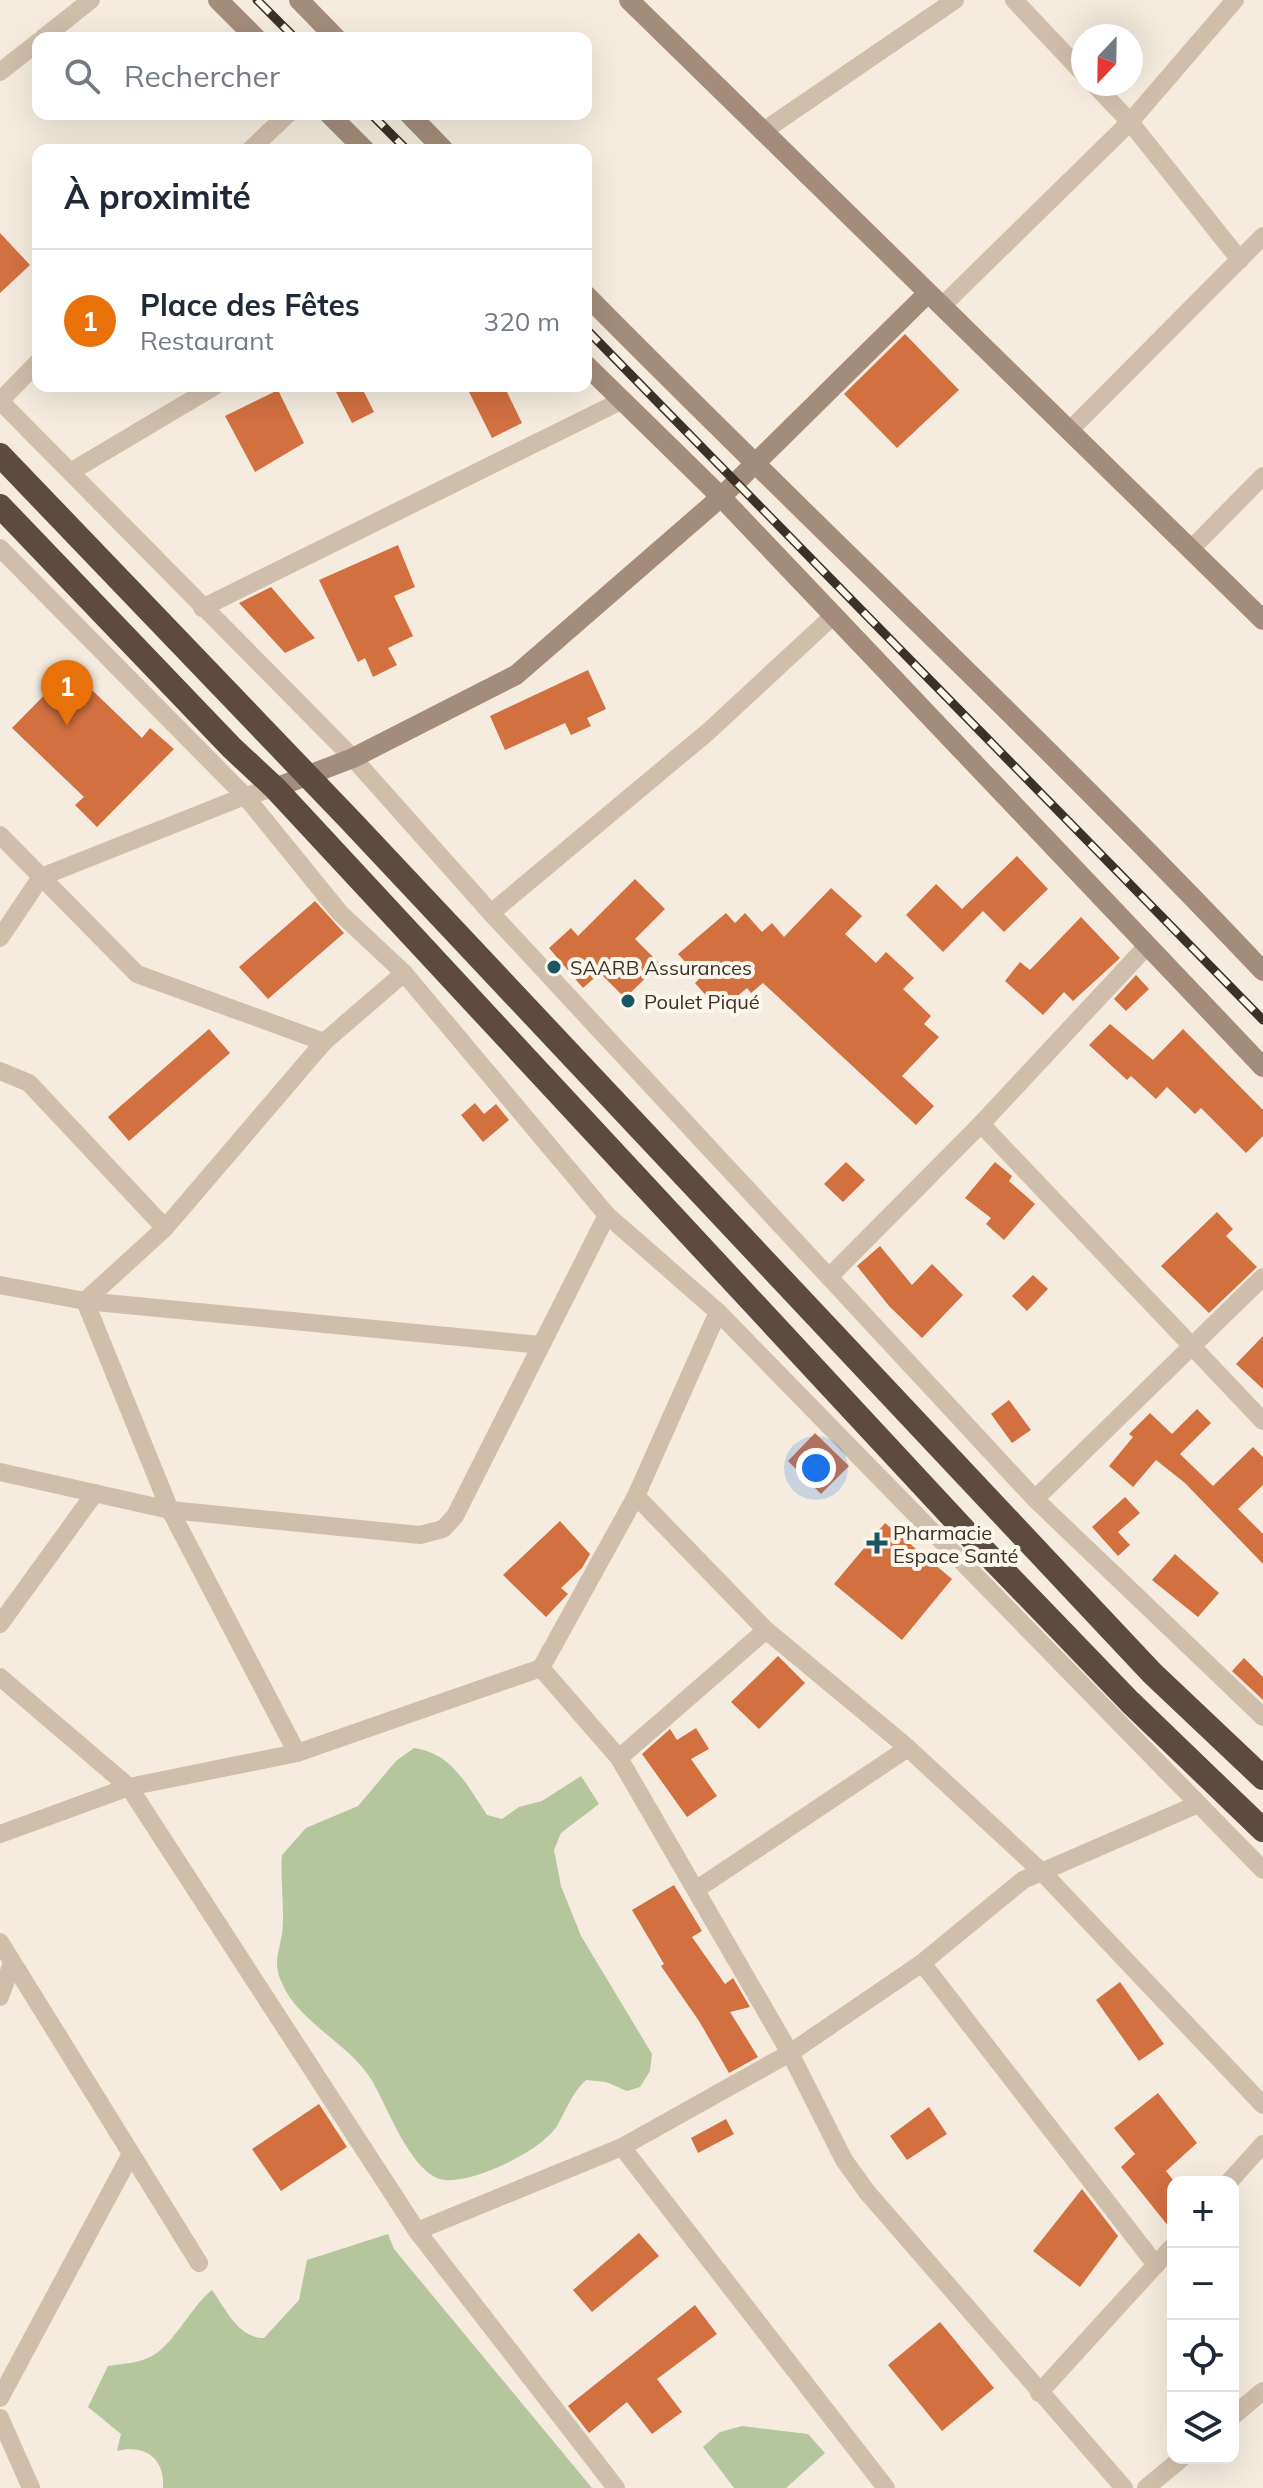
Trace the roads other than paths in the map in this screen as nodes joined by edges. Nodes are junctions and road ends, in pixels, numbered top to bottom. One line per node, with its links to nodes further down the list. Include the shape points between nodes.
1 (91, 0): 8 (street)
2 (218, 0): 9 (main road)
3 (299, 0): 10 (main road)
4 (629, 0): 19 (main road)
5 (955, 0): 19 (street)
6 (1014, 0): 12 (street)
7 (1235, 0): 18 (street)
8 (51, 32)
9 (250, 32)
10 (330, 32)
11 (32, 47): 13 (street)
12 (1071, 60)
13 (0, 72)
14 (1105, 96): 18 (street)
15 (282, 120): 20 (street)
16 (335, 120): 21 (main road)
17 (415, 120): 22 (main road)
18 (1130, 122): 24 (street); 25 (street)
19 (762, 132): 25 (main road)
20 (256, 144)
21 (359, 144)
22 (438, 144)
23 (1263, 236): 24 (street)
24 (1240, 260): 32 (street)
25 (935, 299): 32 (main road); 34 (main road)
26 (592, 301): 34 (main road)
27 (32, 368): 31 (street)
28 (592, 371): 30 (main road)
29 (205, 392): 35 (street)
30 (623, 400): 37 (main road); 41 (street)
31 (0, 401): 35 (street)
32 (1071, 429): 40 (main road)
33 (0, 455): 45 (highway)
34 (753, 465): 37 (main road); 53 (main road, via 961,665)
35 (72, 471): 41 (street)
36 (1263, 476): 40 (street)
37 (721, 497): 42 (main road); 44 (main road, via 516,675)
38 (0, 506): 46 (highway)
39 (0, 548): 47 (street)
40 (1191, 549): 43 (main road)
41 (202, 608): 44 (street)
42 (833, 616): 50 (street, via 709,731); 52 (main road)
43 (1263, 620)
44 (353, 758): 45 (main road); 50 (street)
45 (309, 778): 46 (main road); 82 (highway, via 1152,1673)
46 (275, 788): 47 (street); 85 (highway, via 968,1534)
47 (245, 796): 49 (street); 54 (street, via 340,913)
48 (0, 835): 49 (street)
49 (41, 877): 51 (street); 55 (street, via 137,974)
50 (491, 913): 61 (street)
51 (0, 938)
52 (1146, 947): 56 (main road); 58 (street)
53 (1263, 971)
54 (404, 973): 55 (street); 59 (street)
55 (324, 1042): 60 (street)
56 (1263, 1067)
57 (0, 1071): 60 (street, via 29,1083)
58 (981, 1124): 61 (street); 67 (street)
59 (607, 1215): 65 (street); 66 (street)
60 (165, 1228): 64 (street)
61 (829, 1277): 72 (street)
62 (1263, 1277): 67 (street)
63 (0, 1285): 64 (street)
64 (85, 1301): 66 (street); 73 (street)
65 (718, 1312): 71 (street); 84 (street)
66 (541, 1345): 73 (street, via 455,1516 443,1529 420,1535)
67 (1192, 1349): 68 (street); 72 (street)
68 (1263, 1421)
69 (0, 1472): 70 (street)
70 (95, 1493): 73 (street); 74 (street)
71 (636, 1496): 75 (street); 76 (street)
72 (1035, 1499): 78 (street)
73 (170, 1510): 80 (street)
74 (0, 1624)
75 (766, 1630): 79 (street); 81 (street)
76 (541, 1668): 80 (street); 81 (street)
77 (0, 1677): 83 (street)
78 (1263, 1717)
79 (908, 1748): 88 (street); 89 (street)
80 (297, 1753): 83 (street)
81 (619, 1758): 89 (street)
82 (1263, 1778)
83 (129, 1787): 86 (street); 100 (street)
84 (1196, 1805): 87 (street); 88 (street)
85 (1263, 1830)
86 (0, 1834)
87 (1263, 1870)
88 (1043, 1873): 92 (street, via 1023,1880); 95 (street)
89 (697, 1889): 94 (street)
90 (0, 1942): 91 (street)
91 (12, 1963): 93 (street); 98 (street)
92 (922, 1963): 94 (street); 103 (street)
93 (0, 1997)
94 (790, 2053): 97 (street); 105 (street, via 844,2160 867,2192)
95 (1263, 2105)
96 (1263, 2144): 99 (street)
97 (622, 2147): 100 (street); 112 (street)
98 (131, 2154): 102 (street); 106 (street)
99 (1234, 2176)
100 (417, 2231): 111 (street)
101 (1171, 2248): 103 (street)
102 (199, 2263)
103 (1156, 2265): 105 (street)
104 (1263, 2391): 107 (street)
105 (1039, 2393): 113 (street)
106 (0, 2398)
107 (1239, 2411)
108 (0, 2418): 110 (street)
109 (1175, 2464): 114 (street)
110 (31, 2488)
111 (616, 2488)
112 (886, 2488)
113 (1124, 2488)
114 (1146, 2488)

